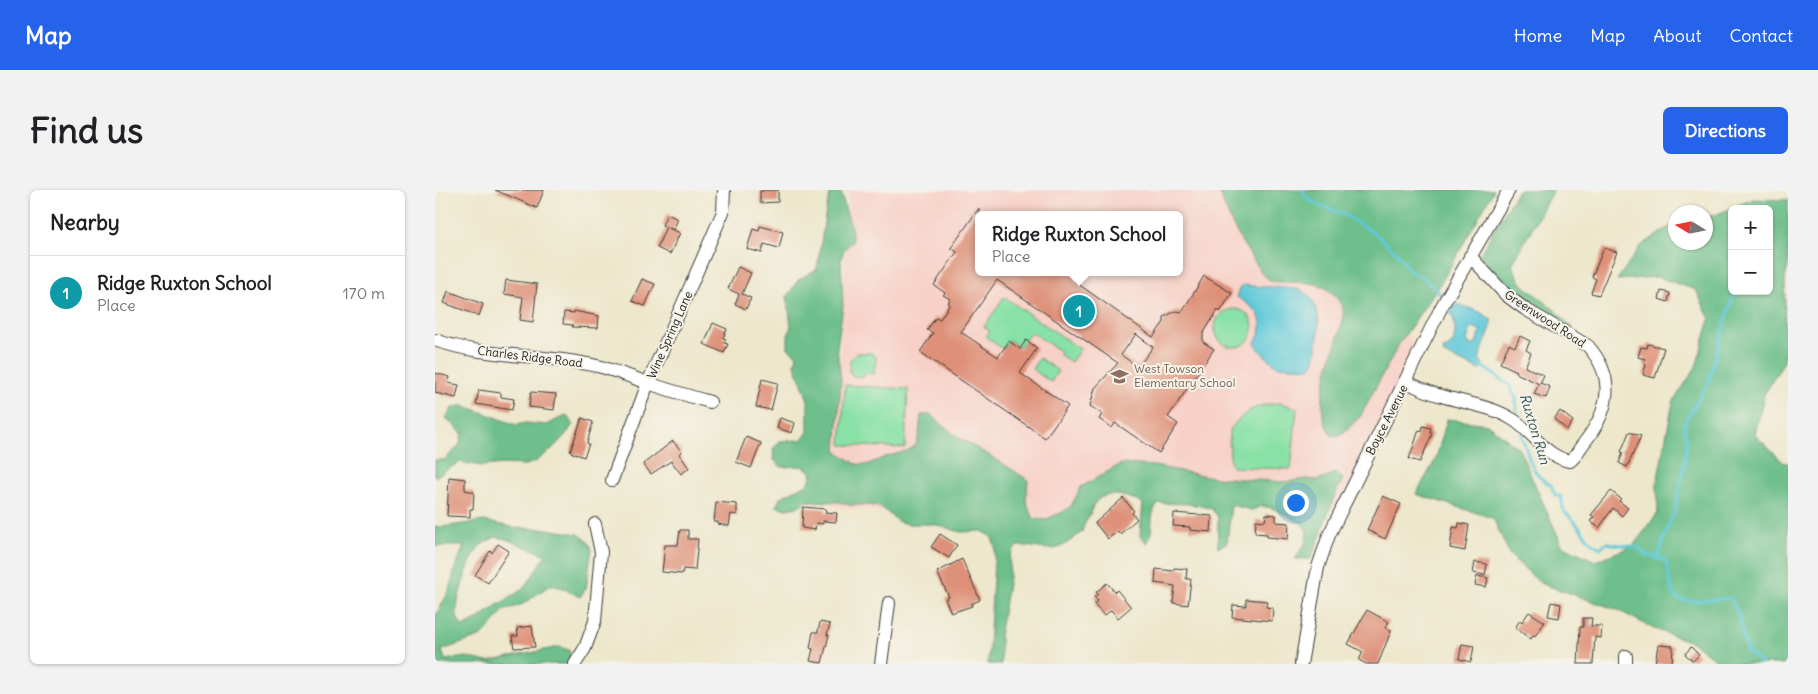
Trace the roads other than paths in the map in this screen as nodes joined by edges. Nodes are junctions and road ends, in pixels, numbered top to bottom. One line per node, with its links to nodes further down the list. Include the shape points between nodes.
1 (724, 190): 6 (street, Wine Spring Lane, via 723,212)
2 (1509, 190): 3 (street, Boyce Avenue)
3 (1470, 256): 5 (street, Boyce Avenue); 5 (street, Greenwood Road, via 1506,296 1594,352 1604,374 1607,395 1594,430 1577,455 1570,461 1562,460 1546,450 1512,418)
4 (435, 340): 6 (street, Charles Ridge Road, via 480,352 598,366)
5 (1406, 382): 13 (street, Boyce Avenue, via 1329,535 1318,567)
6 (648, 384): 7 (street, Charles Ridge Road); 8 (street, Wine Spring Lane)
7 (710, 402)
8 (613, 480)
9 (595, 524): 11 (street, via 601,552 595,621)
10 (889, 603): 12 (street)
11 (575, 664)
12 (881, 664)
13 (1301, 664)

